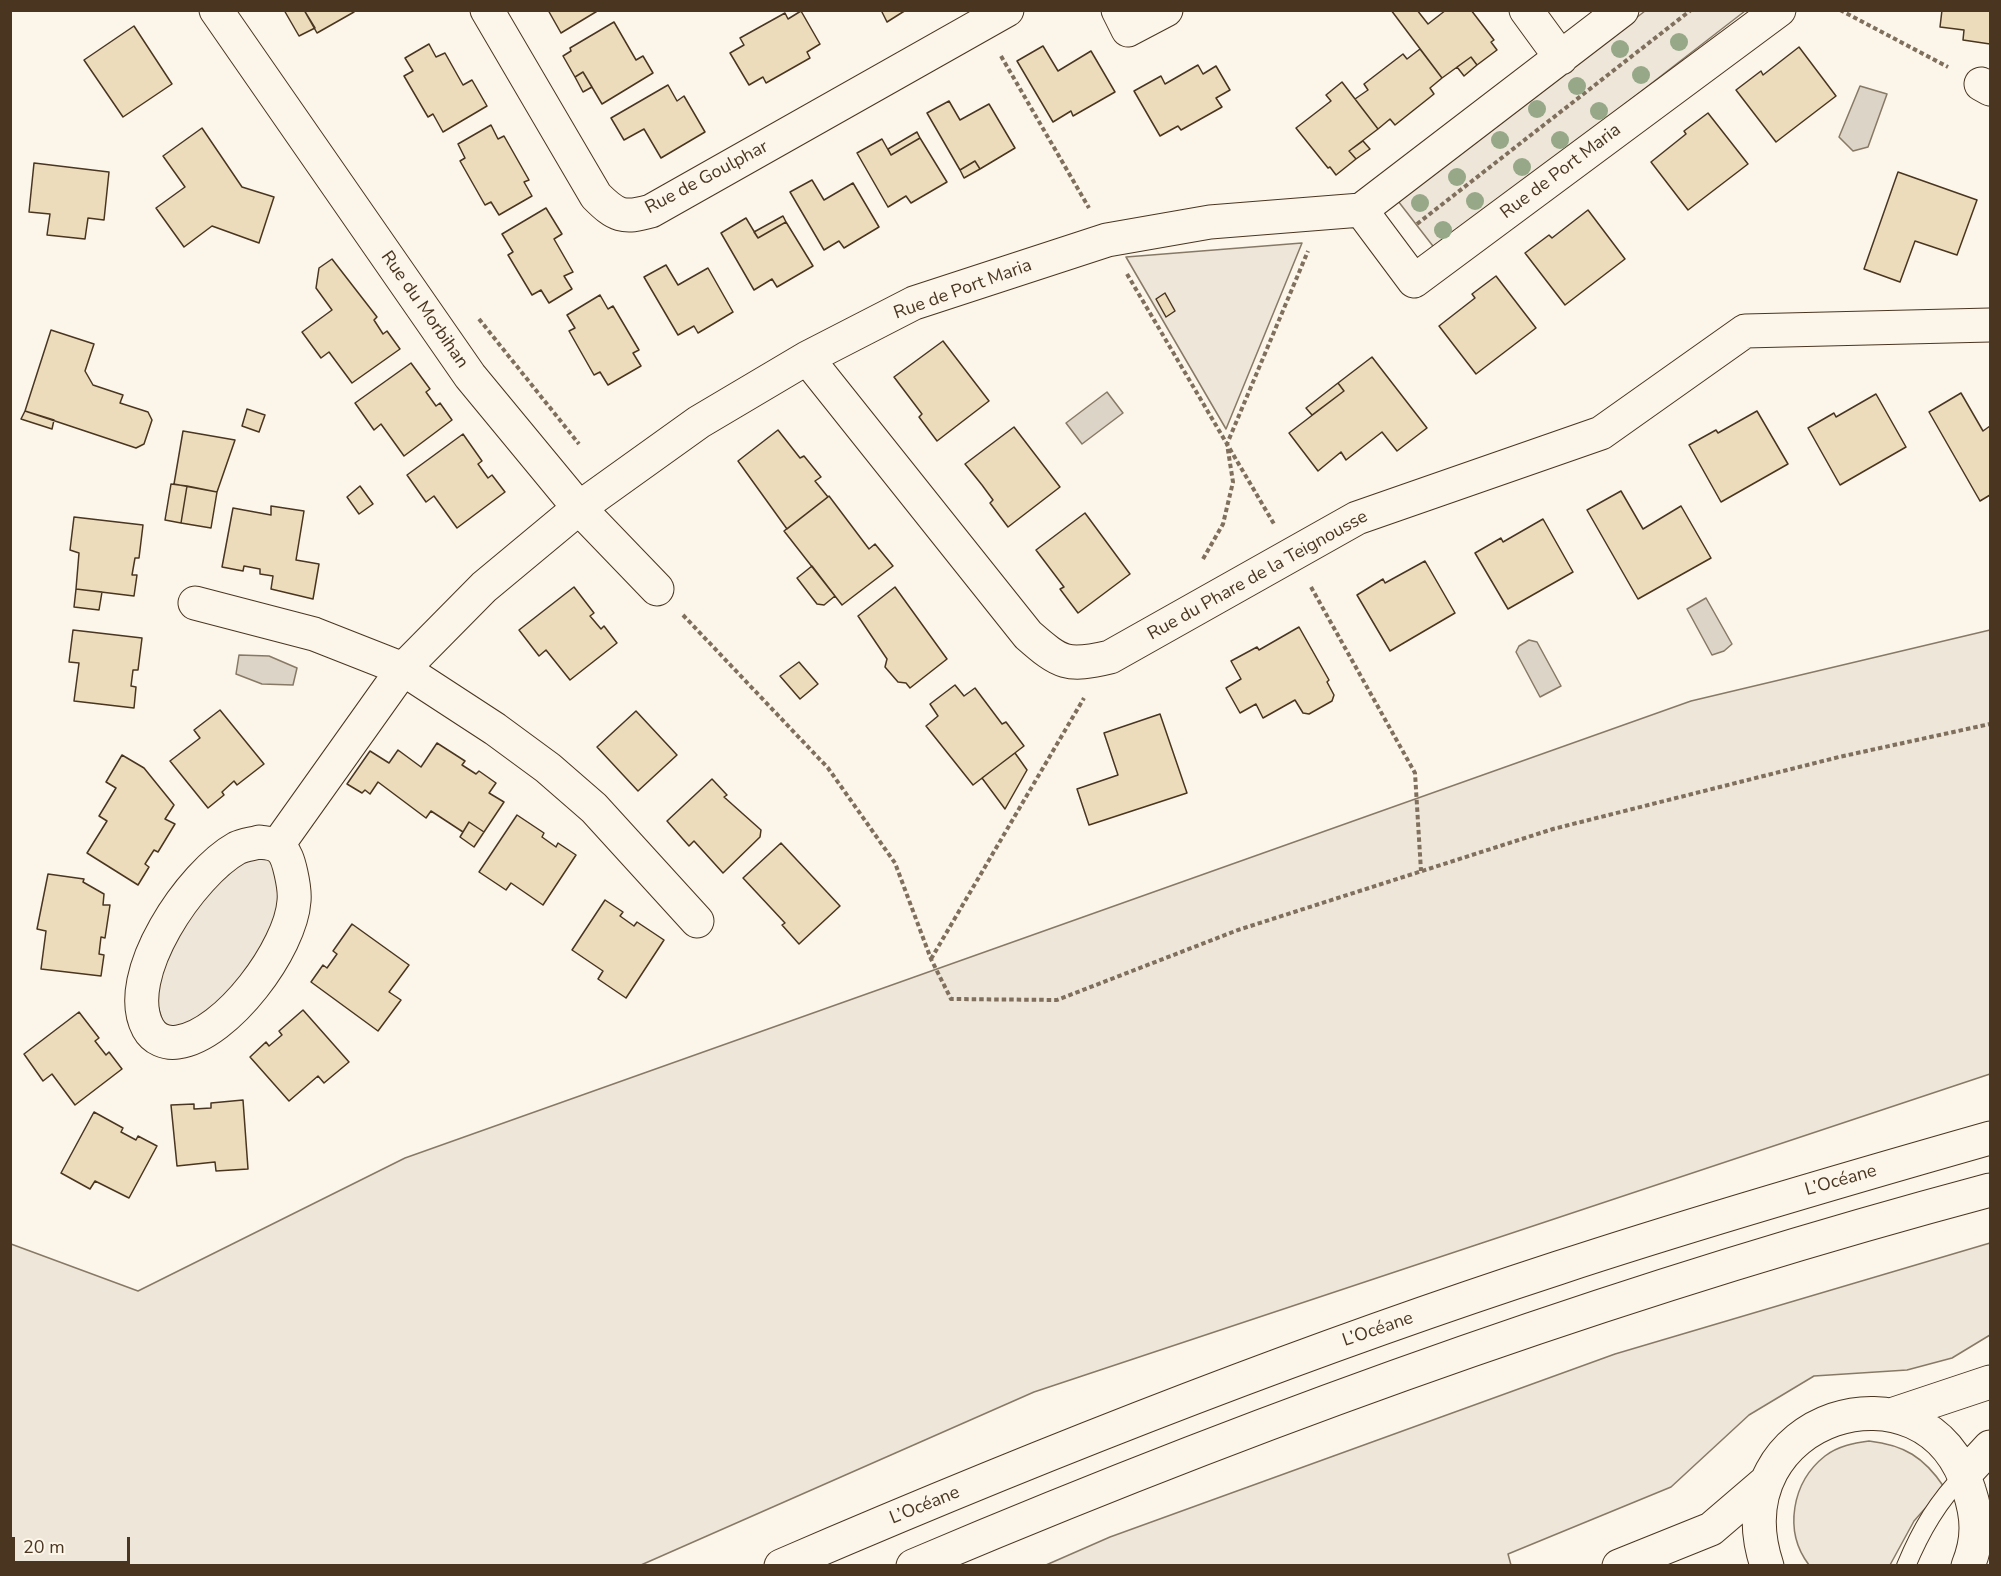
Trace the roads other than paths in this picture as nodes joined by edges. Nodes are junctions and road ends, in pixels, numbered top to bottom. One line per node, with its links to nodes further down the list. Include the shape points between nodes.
1 (216, 10): 13 (main road, Rue du Morbihan, via 470,376)
2 (487, 10): 8 (main road, Rue de Goulphar, via 596,196 611,211 629,217 651,211)
3 (1118, 10): 4 (main road, via 1128,30)
4 (1167, 10)
5 (1526, 10): 9 (main road)
6 (1622, 10): 9 (main road)
7 (1779, 10): 10 (main road, Rue de Port Maria, via 1414,281)
8 (995, 17)
9 (1561, 58): 10 (main road)
10 (1361, 210): 12 (main road, Rue de Port Maria, via 1210,222 1107,240 914,303)
11 (1990, 325): 12 (main road, Rue du Phare de la Teignousse, via 1745,331 1601,434 1357,518 1110,657 1079,664 1054,658 1028,635)
12 (807, 358): 13 (main road, Rue de Port Maria, via 699,422)
13 (579, 508): 14 (main road, Rue du Morbihan); 16 (main road, Rue de Port Maria, via 484,586)
14 (657, 589)
15 (195, 603): 16 (main road, via 314,634)
16 (403, 669): 17 (main road, Rue de Port Maria); 18 (main road, via 548,768 594,808)
17 (277, 846): 17 (main road, via 288,859 294,901 289,925 271,962 244,999 212,1028 168,1044 151,1034 144,1020 142,985 154,950 176,910 206,873 238,848 259,842)
18 (697, 921)
19 (1990, 1138): 27 (main road, L’Océane, via 1569,1264 1346,1341 1152,1413)
20 (1990, 1190): 28 (main road, via 1673,1285 1465,1353 1163,1464)
21 (1990, 1382): 22 (main road)
22 (1891, 1415): 24 (main road, via 1943,1442); 25 (main road, via 1853,1414 1817,1425 1787,1449)
23 (1990, 1448): 24 (main road)
24 (1965, 1474): 26 (main road); 31 (lane, via 1930,1515)
25 (1767, 1481): 29 (main road, via 1711,1529); 30 (main road, via 1760,1502 1759,1525)
26 (1984, 1542): 32 (main road)
27 (781, 1566)
28 (913, 1566)
29 (1619, 1566)
30 (1767, 1566)
31 (1906, 1566)
32 (1968, 1566)

